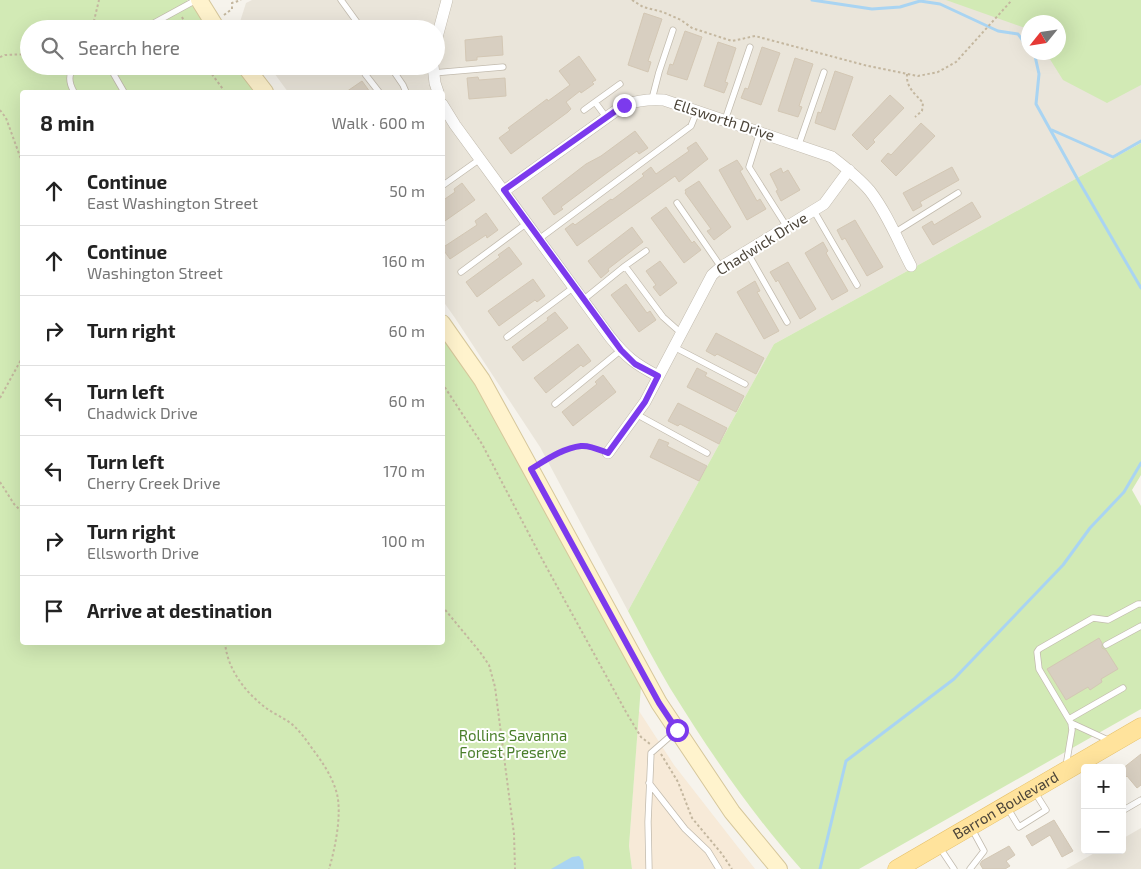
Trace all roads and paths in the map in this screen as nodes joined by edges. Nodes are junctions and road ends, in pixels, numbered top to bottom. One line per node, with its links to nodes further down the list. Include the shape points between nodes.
1 (99, 0): 11 (path)
2 (198, 0): 12 (lane); 13 (main road)
3 (230, 0): 9 (path)
4 (241, 0): 9 (path)
5 (341, 0): 14 (lane)
6 (447, 0): 15 (street)
7 (632, 0): 23 (path, via 643,7 664,12 692,28 732,41 755,36)
8 (1012, 0): 23 (path, via 956,62 938,72 918,76)
9 (232, 3): 10 (path)
10 (232, 9)
11 (94, 20)
12 (160, 20)
13 (211, 20)
14 (355, 20)
15 (442, 20)
16 (673, 30): 39 (lane)
17 (750, 46): 47 (lane)
18 (20, 54): 19 (path)
19 (0, 57)
20 (503, 67): 21 (lane)
21 (445, 69)
22 (824, 72): 49 (lane)
23 (907, 74): 45 (path, via 909,87 923,103 922,111)
24 (70, 75): 32 (lane)
25 (114, 75): 33 (lane)
26 (213, 75): 34 (path)
27 (252, 75): 35 (main road)
28 (367, 75): 36 (lane)
29 (397, 75): 37 (lane)
30 (434, 75): 38 (street)
31 (620, 84): 40 (lane)
32 (73, 90)
33 (123, 90)
34 (224, 90)
35 (263, 90)
36 (378, 90)
37 (406, 90)
38 (438, 90)
39 (652, 99): 44 (street, Ellsworth Drive); 46 (street, Ellsworth Drive, via 629,103)
40 (595, 102): 43 (lane); 46 (lane)
41 (445, 109): 51 (street)
42 (0, 110): 50 (path)
43 (584, 110)
44 (697, 111): 47 (street, Ellsworth Drive); 61 (lane, via 692,126)
45 (915, 117)
46 (606, 118): 54 (street, Ellsworth Drive)
47 (725, 120): 48 (street, Ellsworth Drive)
48 (760, 132): 49 (street, Ellsworth Drive); 59 (lane, via 749,167)
49 (799, 144): 52 (street, Ellsworth Drive, via 832,157)
50 (20, 156)
51 (480, 159): 53 (lane); 54 (street)
52 (849, 170): 57 (street, Chadwick Drive, via 824,204); 60 (street, Ellsworth Drive, via 869,190)
53 (445, 184)
54 (504, 190): 58 (street)
55 (958, 193): 60 (lane)
56 (677, 203): 66 (lane)
57 (814, 211): 59 (street, Chadwick Drive); 68 (lane)
58 (527, 223): 61 (street); 67 (lane)
59 (787, 227): 63 (street, Chadwick Drive)
60 (894, 233): 65 (street, Ellsworth Drive)
61 (539, 239): 69 (street)
62 (646, 251): 64 (lane)
63 (748, 252): 66 (street, Chadwick Drive); 71 (lane)
64 (625, 266): 70 (lane); 73 (lane)
65 (911, 266)
66 (721, 267): 73 (street, Chadwick Drive, via 712,275)
67 (461, 272)
68 (857, 285)
69 (574, 287): 70 (street); 74 (lane)
70 (583, 300): 76 (street)
71 (787, 322)
72 (445, 327): 86 (main road, via 482,380)
73 (681, 334): 75 (street, Chadwick Drive)
74 (507, 337)
75 (674, 347): 78 (street, Chadwick Drive); 79 (lane)
76 (621, 350): 78 (street, via 635,364); 82 (lane)
77 (20, 362): 81 (path)
78 (658, 376): 83 (street, Chadwick Drive)
79 (745, 384)
80 (445, 388): 99 (path, via 482,444 626,712 641,737)
81 (0, 398)
82 (555, 404)
83 (636, 414): 84 (lane); 85 (street, Chadwick Drive)
84 (707, 452)
85 (608, 453): 86 (path, via 581,446 566,450)
86 (531, 469): 97 (main road, via 659,703)
87 (0, 482): 88 (path)
88 (20, 510)
89 (1141, 604): 95 (lane, via 1108,620 1093,618 1037,652 1039,669)
90 (445, 610): 111 (path, via 489,665 495,687 514,834)
91 (1141, 626): 93 (lane)
92 (225, 645): 110 (path, via 234,674 265,707 290,723 305,738 326,768 337,794 336,848)
93 (1106, 645)
94 (1123, 688): 95 (lane)
95 (1070, 721): 98 (lane); 102 (lane, via 1072,730)
96 (1141, 727): 98 (main road, Barron Boulevard)
97 (677, 730): 99 (lane); 115 (main road, via 732,812)
98 (1114, 742): 100 (main road, Barron Boulevard)
99 (656, 749): 103 (lane, via 651,753); 114 (path, via 678,782 692,818)
100 (1087, 764)
101 (1081, 766): 102 (main road, Barron Boulevard)
102 (1065, 770): 104 (main road, Barron Boulevard)
103 (649, 783): 112 (lane); 113 (lane, via 685,829 708,851)
104 (1033, 789): 106 (main road, Barron Boulevard); 106 (lane, via 1046,810 1019,827)
105 (1141, 800): 107 (lane)
106 (1006, 805): 108 (main road, Barron Boulevard)
107 (1125, 809)
108 (970, 825): 109 (main road, Barron Boulevard); 118 (lane, via 984,851)
109 (938, 845): 116 (main road, Barron Boulevard); 117 (lane)
110 (329, 869)
111 (515, 869)
112 (649, 869)
113 (719, 869)
114 (732, 869)
115 (779, 869)
116 (897, 869)
117 (954, 869)
118 (970, 869)

